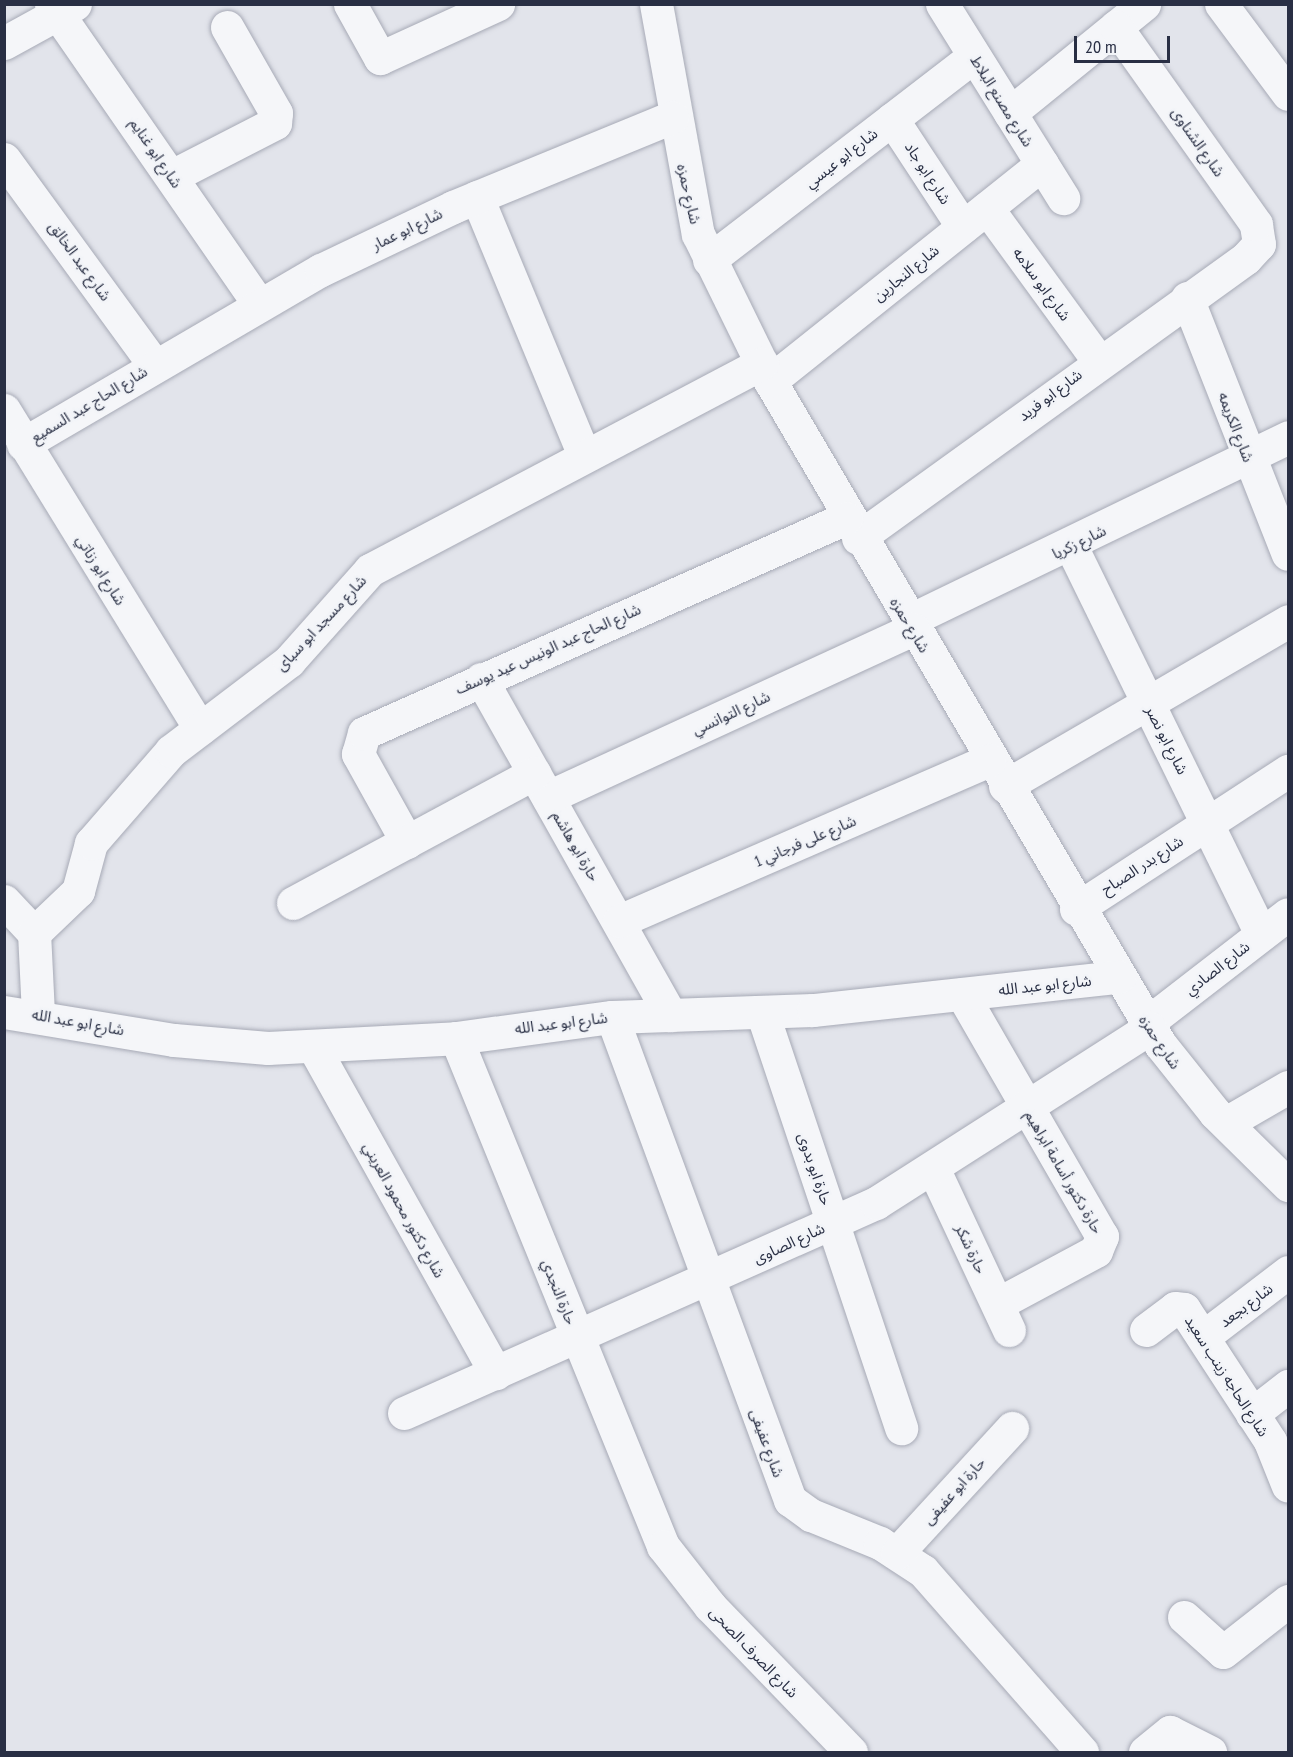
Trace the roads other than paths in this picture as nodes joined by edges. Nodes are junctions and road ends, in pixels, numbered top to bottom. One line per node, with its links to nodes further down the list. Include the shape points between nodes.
1 (350, 4): 2 (street, via 374,55 383,57)
2 (498, 4)
3 (656, 4): 14 (street, شارع حمزه)
4 (942, 4): 11 (street, شارع مصنع البلاط)
5 (1144, 4): 9 (street)
6 (1221, 4): 12 (street)
7 (62, 7): 10 (street); 18 (street, شارع ابو غنايم)
8 (227, 27): 18 (street, via 276,113 275,123)
9 (1116, 27): 13 (street); 22 (street, شارع الشناوى, via 1257,224 1259,244)
10 (4, 43)
11 (974, 56): 13 (street, شارع مصنع البلاط); 15 (street, شارع ابو عيسي)
12 (1288, 94)
13 (1010, 113): 17 (street, شارع مصنع البلاط)
14 (672, 117): 19 (street, شارع ابو عمار); 23 (street, شارع حمزه)
15 (892, 119): 21 (street, شارع ابو جاد); 23 (street, شارع ابو عيسي)
16 (4, 159): 27 (street, شارع عبد الخالق)
17 (1042, 164): 20 (street, شارع مصنع البلاط); 21 (street, شارع النجارين)
18 (172, 176): 25 (street, شارع ابو غنايم)
19 (477, 197): 25 (street, شارع ابو عمار); 31 (street)
20 (1063, 198)
21 (975, 218): 26 (street, شارع ابو سلامه); 28 (street, شارع النجارين)
22 (1246, 258): 24 (street, شارع ابو فريد)
23 (709, 260): 28 (street, شارع حمزه)
24 (1187, 298): 26 (street, شارع ابو فريد); 32 (street, شارع الكريمه)
25 (259, 304): 27 (street, شارع ابو عمار)
26 (1098, 360): 33 (street, شارع ابو فريد)
27 (154, 365): 29 (street, شارع الحاج عبد السميع)
28 (766, 372): 31 (street, شارع مسجد ابو سباى); 33 (street, شارع حمزه)
29 (13, 434): 40 (street, شارع ابو زناتي)
30 (1288, 437): 32 (street, شارع زكريا)
31 (584, 455): 40 (street, شارع مسجد ابو سباى, via 378,564 289,661)
32 (1248, 460): 34 (street, شارع زكريا); 35 (street, شارع الكريمه)
33 (852, 528): 37 (street, شارع حمزه); 38 (street, شارع الحاج عبد الونيس عيد يوسف)
34 (1071, 546): 37 (street, شارع زكريا); 39 (street, شارع ابو نصر)
35 (1288, 554)
36 (1288, 621): 39 (street, شارع على فرجاني 1)
37 (911, 625): 42 (street, شارع حمزه); 43 (street, شارع التوانسي)
38 (481, 679): 43 (street, حارة ابو هاشم); 45 (street, شارع الحاج عبد الونيس عيد يوسف, via 373,726 359,742 362,764)
39 (1148, 703): 42 (street, شارع على فرجاني 1); 44 (street, شارع ابو نصر)
40 (200, 728): 51 (street, شارع مسجد ابو سباى, via 147,776 91,843 78,891)
41 (1288, 771): 44 (street, شارع بدر الصباح)
42 (998, 773): 48 (street, شارع حمزه); 50 (street, شارع على فرجاني 1)
43 (541, 785): 45 (street, شارع التوانسي); 50 (street, حارة ابو هاشم)
44 (1208, 821): 48 (street, شارع بدر الصباح); 52 (street, شارع ابو نصر)
45 (407, 842): 47 (street, شارع التوانسي)
46 (4, 901): 51 (street)
47 (293, 903)
48 (1076, 909): 53 (street, شارع حمزه)
49 (1288, 914): 52 (street, شارع الصادي)
50 (619, 921): 58 (street, حارة ابو هاشم)
51 (34, 933): 57 (street)
52 (1262, 934): 60 (street, شارع الصادي)
53 (1119, 977): 54 (street, شارع ابو عبد الله); 60 (street, شارع حمزه)
54 (962, 994): 56 (street, شارع ابو عبد الله); 64 (street, حارة دكتور أسامة ابراهيم)
55 (4, 1012): 57 (street, شارع ابو عبد الله)
56 (762, 1012): 58 (street, شارع ابو عبد الله); 68 (street, حارة ابو بدوى)
57 (38, 1014): 62 (street, شارع ابو عبد الله, via 174,1040)
58 (670, 1015): 59 (street, شارع ابو عبد الله)
59 (612, 1017): 61 (street, شارع ابو عبد الله); 70 (street, شارع عفيفى)
60 (1148, 1026): 64 (street, شارع الصاوى); 65 (street, شارع حمزه)
61 (456, 1038): 62 (street, شارع ابو عبد الله); 74 (street, حارة النجدي)
62 (313, 1046): 75 (street, شارع دكتور محمود العريني)
63 (1288, 1086): 65 (street)
64 (1026, 1108): 66 (street, شارع الصاوى); 71 (street, حارة دكتور أسامة ابراهيم, via 1102,1242 1096,1251)
65 (1226, 1123): 67 (street, شارع حمزه)
66 (933, 1168): 68 (street, شارع الصاوى); 71 (street, حارة شكر)
67 (1288, 1185)
68 (833, 1222): 70 (street, شارع الصاوى); 79 (street, حارة ابو بدوى)
69 (1288, 1272): 73 (street, شارع بجعد)
70 (708, 1281): 74 (street, شارع الصاوى); 83 (street, شارع عفيفى, via 790,1500)
71 (1003, 1317)
72 (1146, 1330): 73 (street, شارع الحاجه زينب سعيد, via 1180,1307)
73 (1203, 1337): 78 (street, شارع الحاجه زينب سعيد)
74 (578, 1338): 75 (street, شارع الصاوى); 82 (street, حارة النجدي)
75 (496, 1373): 77 (street, شارع الصاوى)
76 (1288, 1386): 78 (street)
77 (404, 1413)
78 (1252, 1414): 81 (street, شارع الحاجه زينب سعيد)
79 (902, 1428)
80 (1012, 1428): 83 (street, حارة ابو عفيفى)
81 (1288, 1486)
82 (663, 1546): 86 (street, شارع الصرف الصحى, via 710,1606)
83 (897, 1553): 87 (street, شارع عفيفى, via 923,1571)
84 (1288, 1601): 85 (street, via 1223,1652)
85 (1184, 1617)
86 (851, 1752)
87 (1082, 1752)
88 (1145, 1752): 89 (street, via 1170,1732)
89 (1210, 1752)

